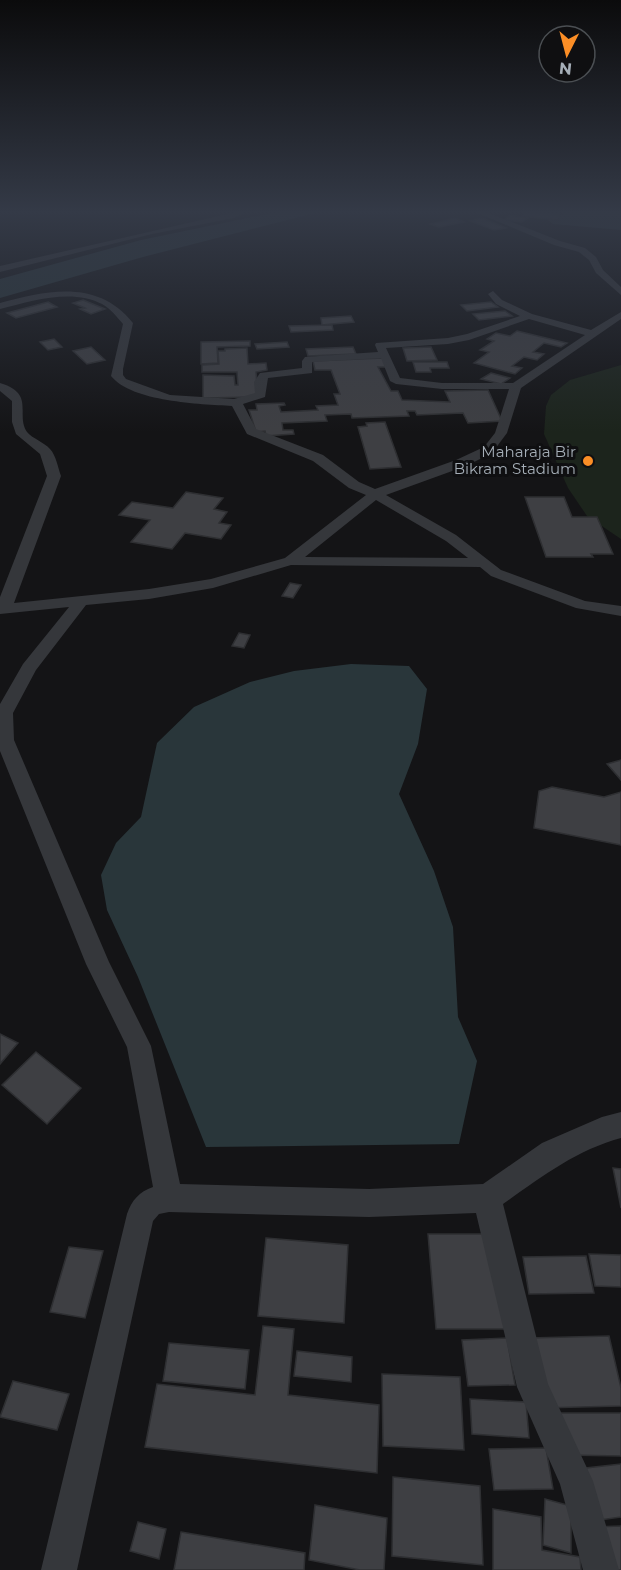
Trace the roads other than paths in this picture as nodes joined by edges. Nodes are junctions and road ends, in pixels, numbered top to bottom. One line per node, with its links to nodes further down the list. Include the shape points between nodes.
1 (493, 294): 4 (street, via 499,302)
2 (0, 306): 9 (street, via 71,296 102,300 128,323 129,332 117,364 117,376 122,381 168,398)
3 (621, 315): 5 (street)
4 (529, 316): 5 (street); 6 (street, via 469,338 380,345)
5 (593, 334): 8 (street)
6 (383, 355): 8 (street, via 396,381 442,386); 9 (street, via 309,359 308,371 264,375 261,395)
7 (0, 386): 14 (street, via 18,401 22,434 46,452 54,476)
8 (516, 386): 10 (street, via 501,433 488,450)
9 (235, 403): 10 (street, via 251,431 318,458 354,485)
10 (375, 494): 11 (street); 12 (street, via 451,538)
11 (290, 561): 12 (street); 13 (street, via 213,583)
12 (481, 563): 15 (street, via 551,595)
13 (80, 603): 14 (street); 17 (street, via 29,668 4,713 4,740 98,964 139,1046)
14 (2, 610)
15 (621, 611)
16 (621, 1125): 18 (street, via 552,1153)
17 (169, 1198): 18 (street, via 369,1203); 19 (street, via 150,1202 141,1214)
18 (487, 1198): 20 (street, via 533,1387 576,1480)
19 (60, 1570)
20 (601, 1570)

